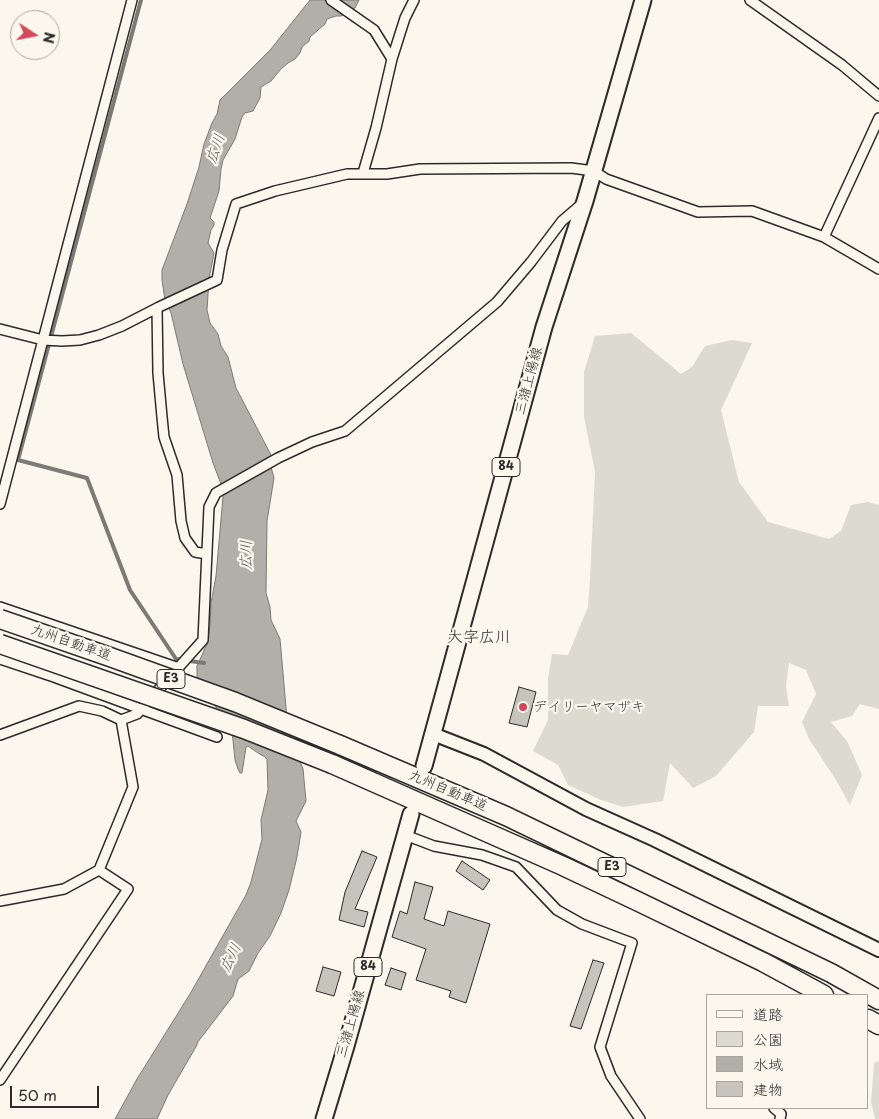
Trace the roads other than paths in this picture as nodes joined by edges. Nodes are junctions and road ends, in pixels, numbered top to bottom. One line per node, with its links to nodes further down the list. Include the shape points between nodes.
1 (132, 0): 16 (street)
2 (331, 0): 6 (street, via 374,30)
3 (414, 0): 6 (street)
4 (643, 0): 9 (main road, 三潴上陽線 / 84)
5 (750, 0): 7 (street, via 842,65)
6 (392, 59): 10 (street)
7 (879, 96)
8 (879, 118): 12 (street)
9 (594, 171): 10 (street, via 571,168 420,169 387,174); 11 (main road, 三潴上陽線 / 84); 12 (street, via 606,179 698,212 752,211)
10 (363, 173): 14 (street, via 275,191 236,204 216,280)
11 (585, 201): 18 (street, via 562,221 497,302 345,431 278,458 216,493 209,507); 26 (main road, 三潴上陽線 / 84, via 544,327)
12 (824, 237): 13 (street)
13 (879, 269)
14 (158, 308): 16 (street, via 99,335 80,340); 18 (street, via 158,374 164,437 176,475 185,538 195,552)
15 (0, 329): 16 (street)
16 (43, 340): 17 (street)
17 (0, 504)
18 (207, 554): 23 (street, via 203,640)
19 (0, 606): 23 (street)
20 (0, 619): 36 (highway, 九州自動車道 / E3, bridge, via 235,702 515,820)
21 (0, 644): 35 (highway, 九州自動車道 / E3, bridge, via 332,764 563,866)
22 (0, 659): 24 (street)
23 (179, 668): 24 (street)
24 (142, 709): 25 (street); 28 (street)
25 (122, 720): 27 (street, via 79,706); 32 (street, via 133,787)
26 (433, 734): 29 (main road, 三潴上陽線 / 84); 34 (street, via 484,754 586,809)
27 (0, 735)
28 (217, 737)
29 (424, 766)
30 (411, 814): 31 (main road, 三潴上陽線 / 84)
31 (405, 835): 39 (main road, 三潴上陽線 / 84); 40 (street, via 434,846 482,855 516,866 557,910 582,924 632,943 600,1047 612,1076)
32 (99, 870): 33 (street, via 64,889); 37 (street, via 128,889)
33 (0, 901)
34 (879, 950)
35 (822, 994)
36 (868, 994)
37 (0, 1080)
38 (775, 1109): 41 (street, via 781,1114)
39 (324, 1119)
40 (640, 1119)
41 (780, 1119)

